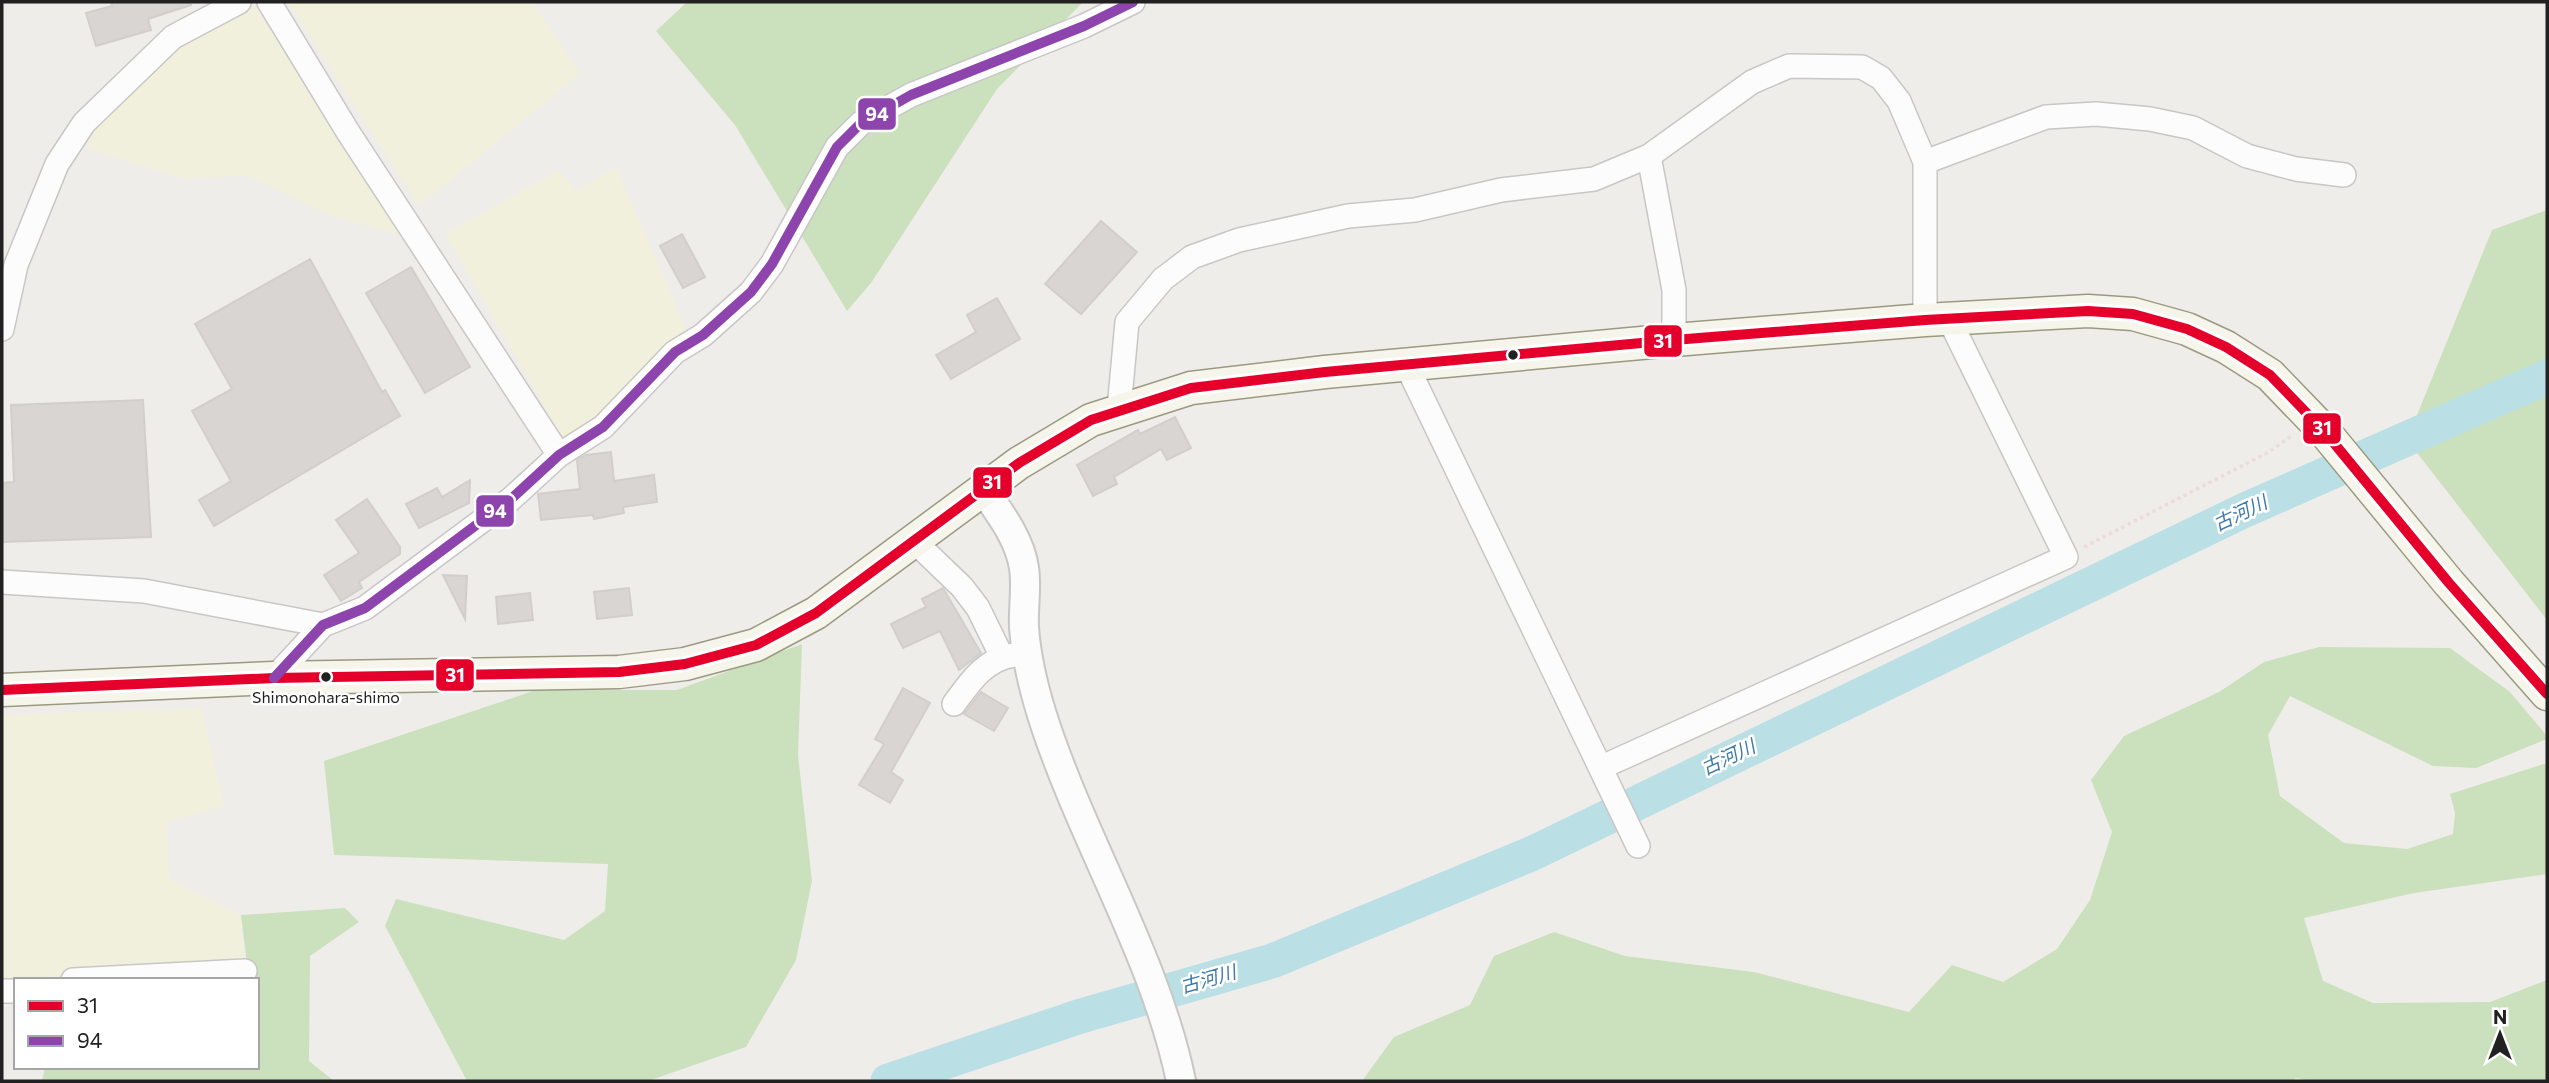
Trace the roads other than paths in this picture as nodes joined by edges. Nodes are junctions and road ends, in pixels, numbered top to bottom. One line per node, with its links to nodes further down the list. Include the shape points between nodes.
1 (239, 2): 8 (street, via 173,37 84,123 57,164 16,265)
2 (269, 2): 12 (street)
3 (1133, 2): 12 (street, via 911,95 861,123 837,147 772,264 751,292 703,335 675,352 603,427)
4 (1649, 156): 5 (street, via 1752,82 1789,66 1819,64 1862,67 1881,78 1899,100); 9 (street, via 1674,290); 11 (street, via 1594,178 1501,190 1415,210 1348,216 1239,240 1192,257 1163,279 1127,322)
5 (1926, 162): 6 (street, via 2046,117 2096,114 2193,128 2247,156); 7 (street)
6 (2344, 175)
7 (1937, 319): 9 (main road); 20 (main road, via 2088,311 2144,317 2187,329 2226,347 2270,375 2319,425); 22 (street, via 2066,557)
8 (2, 329)
9 (1674, 341): 10 (main road)
10 (1407, 366): 11 (main road, via 1191,388); 22 (street)
11 (1119, 409): 13 (main road, via 1079,427)
12 (559, 456): 16 (street, via 511,499 365,608)
13 (984, 489): 14 (main road); 17 (street, via 1014,538 1024,568)
14 (914, 541): 17 (street, via 962,587); 18 (main road, via 816,614 756,645 685,664 619,672)
15 (2, 582): 16 (street, via 144,591)
16 (323, 625): 18 (street)
17 (1014, 655): 21 (street, via 974,676); 26 (street, via 1150,983)
18 (274, 678): 19 (main road)
19 (2, 690)
20 (2547, 694)
21 (954, 704)
22 (1603, 770): 23 (street)
23 (1638, 846)
24 (245, 971): 25 (street)
25 (112, 978)
26 (1181, 1081)

